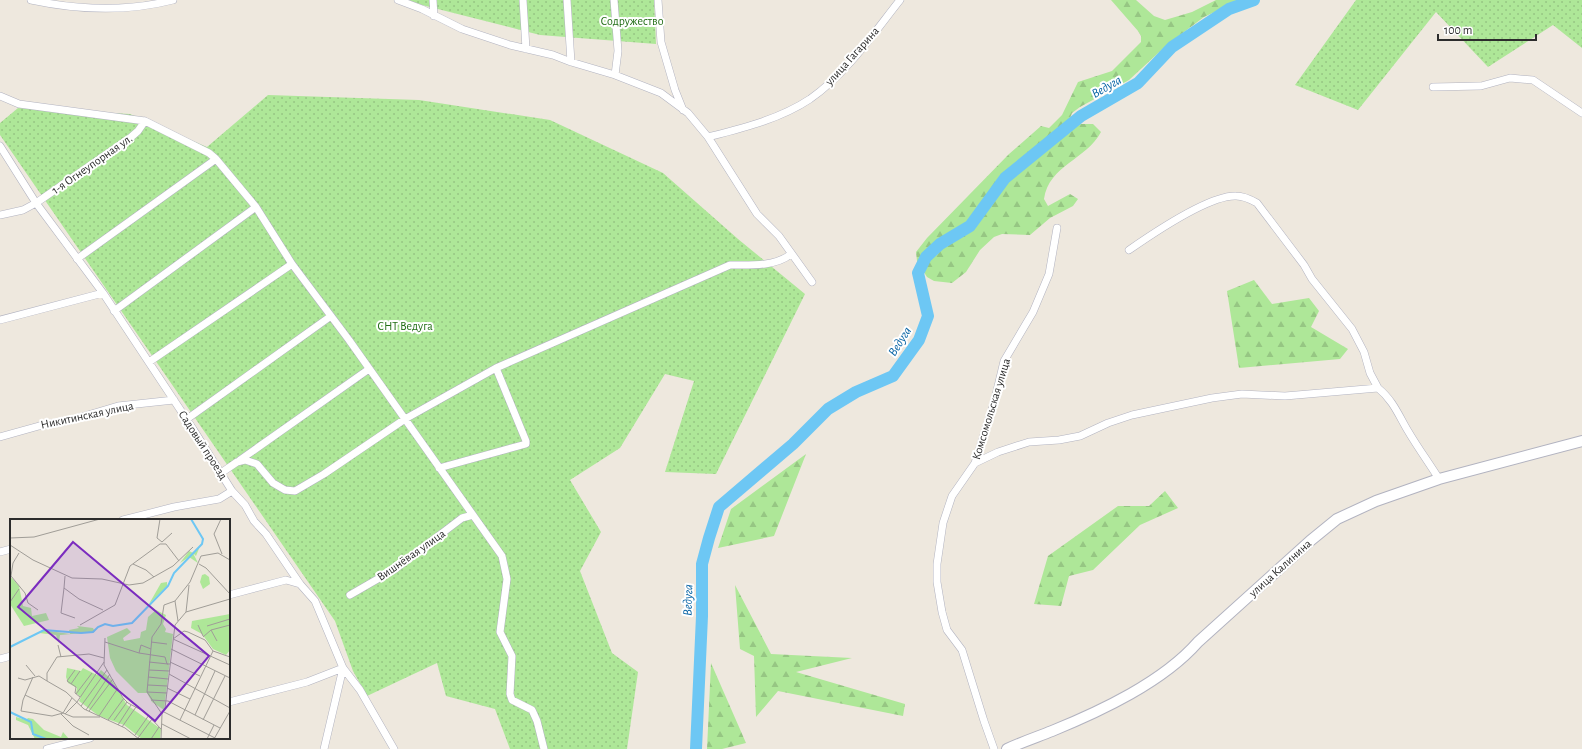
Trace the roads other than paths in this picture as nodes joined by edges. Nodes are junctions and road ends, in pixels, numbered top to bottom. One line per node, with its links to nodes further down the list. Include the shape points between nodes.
1 (31, 0): 10 (street, via 54,5)
2 (173, 0): 10 (street, via 114,9)
3 (398, 0): 11 (street)
4 (433, 0): 11 (street)
5 (523, 0): 12 (street)
6 (567, 0): 13 (street)
7 (614, 0): 14 (street, via 618,51)
8 (658, 0): 17 (street, via 661,42)
9 (900, 0): 20 (street, улица Гагарина, via 856,55 830,83 809,99 783,114)
10 (74, 4)
11 (434, 16): 12 (street, via 462,29)
12 (526, 49): 13 (street)
13 (571, 62): 14 (street)
14 (615, 75): 17 (street, via 661,93)
15 (1433, 87): 18 (street, via 1481,86 1510,78 1533,80)
16 (0, 96): 19 (street, via 19,104)
17 (683, 110): 20 (street)
18 (1582, 113)
19 (145, 121): 22 (street); 23 (street, 1-я Огнеупорная ул., via 130,138)
20 (708, 137): 28 (street, via 757,214 779,236)
21 (0, 146): 23 (street, Садовый проезд)
22 (216, 159): 24 (street); 29 (street)
23 (36, 203): 25 (street, 1-я Огнеупорная ул., via 23,210); 29 (street, Садовый проезд)
24 (256, 207): 30 (street); 33 (street)
25 (0, 215)
26 (1057, 228): 46 (street, Комсомольская улица, via 1049,274 1033,312 1004,361)
27 (1129, 250): 39 (street, via 1172,221 1218,198 1247,197 1260,206 1312,279 1352,329)
28 (791, 254): 31 (street); 37 (street, via 784,259 754,265 730,265)
29 (77, 259): 32 (street, Садовый проезд)
30 (292, 264): 34 (street); 36 (street)
31 (812, 282)
32 (104, 293): 33 (street, Садовый проезд); 35 (street)
33 (114, 311): 36 (street, Садовый проезд)
34 (331, 316): 38 (street); 41 (street)
35 (0, 320)
36 (149, 362): 40 (street, Садовый проезд)
37 (496, 368): 42 (street); 47 (street, via 526,444)
38 (369, 369): 42 (street); 45 (street)
39 (1378, 388): 46 (street, via 1285,396 1242,394 1212,398 1132,415 1080,436 1029,442); 49 (street, via 1385,393 1396,409)
40 (174, 400): 41 (street, Садовый проезд); 43 (street, Никитинская улица, via 118,406 78,419)
41 (187, 419): 48 (street, Садовый проезд)
42 (405, 420): 45 (street, via 295,491 285,490 274,483 257,464 245,460); 47 (street)
43 (0, 436)
44 (1582, 441): 49 (street, улица Калинина)
45 (237, 462): 48 (street)
46 (975, 463): 67 (street, Комсомольская улица, via 952,496 943,523 937,582 947,630 962,650)
47 (439, 468): 51 (street)
48 (221, 473): 50 (street, Садовый проезд)
49 (1439, 479): 68 (street, улица Калинина, via 1376,501 1338,519 1310,541 1171,668 1096,711)
50 (232, 491): 52 (street, via 219,499); 55 (street, Садовый проезд, via 245,505)
51 (473, 515): 57 (street, Вишнёвая улица, via 462,518 395,569); 66 (street, via 502,556 508,579 500,632 512,656 510,694 512,700 532,710 538,721)
52 (127, 519)
53 (10, 549): 54 (street)
54 (0, 552)
55 (300, 584): 56 (street, via 286,580); 60 (street, Садовый проезд, via 315,601)
56 (230, 595)
57 (350, 595)
58 (10, 656): 59 (street)
59 (0, 659)
60 (344, 668): 61 (street, via 307,682); 64 (street); 65 (street, Садовый проезд, via 360,690)
61 (230, 702)
62 (86, 739): 63 (street)
63 (47, 749)
64 (324, 749)
65 (394, 749)
66 (544, 749)
67 (994, 749)
68 (1007, 749)

